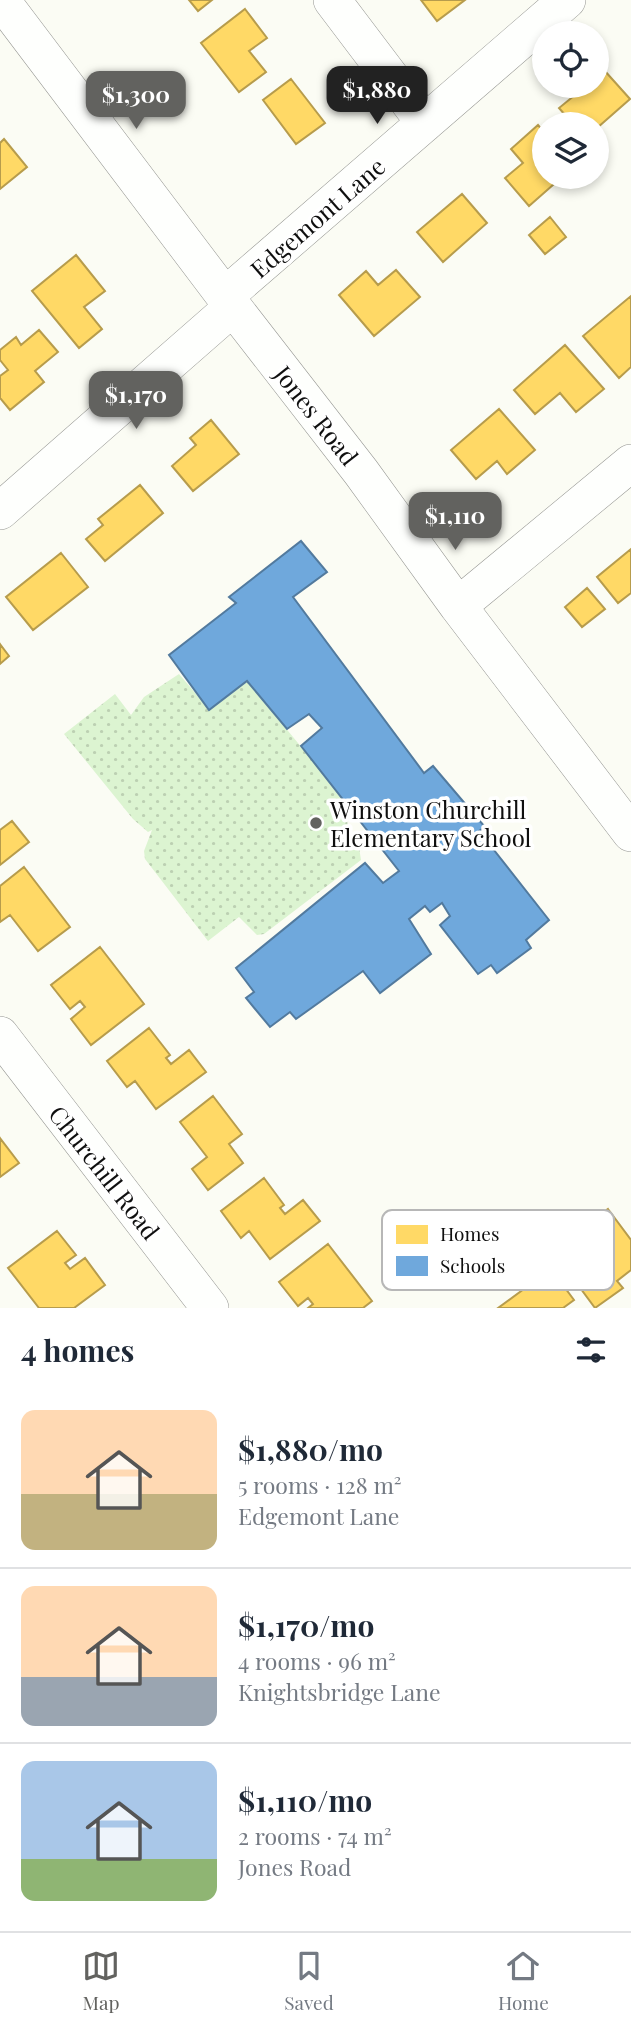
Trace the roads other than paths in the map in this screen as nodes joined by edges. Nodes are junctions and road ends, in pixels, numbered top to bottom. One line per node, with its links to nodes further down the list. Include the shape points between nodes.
1 (332, 0): 4 (street)
2 (567, 0): 4 (street, Edgemont Lane)
3 (6, 17): 5 (street, Jones Road)
4 (425, 123): 5 (street, Edgemont Lane)
5 (229, 302): 7 (street, Edgemont Lane); 8 (street, Jones Road)
6 (631, 463): 8 (street)
7 (0, 511)
8 (458, 606): 9 (street, Jones Road)
9 (631, 833)
10 (0, 1035): 11 (street, Churchill Road)
11 (210, 1308)

